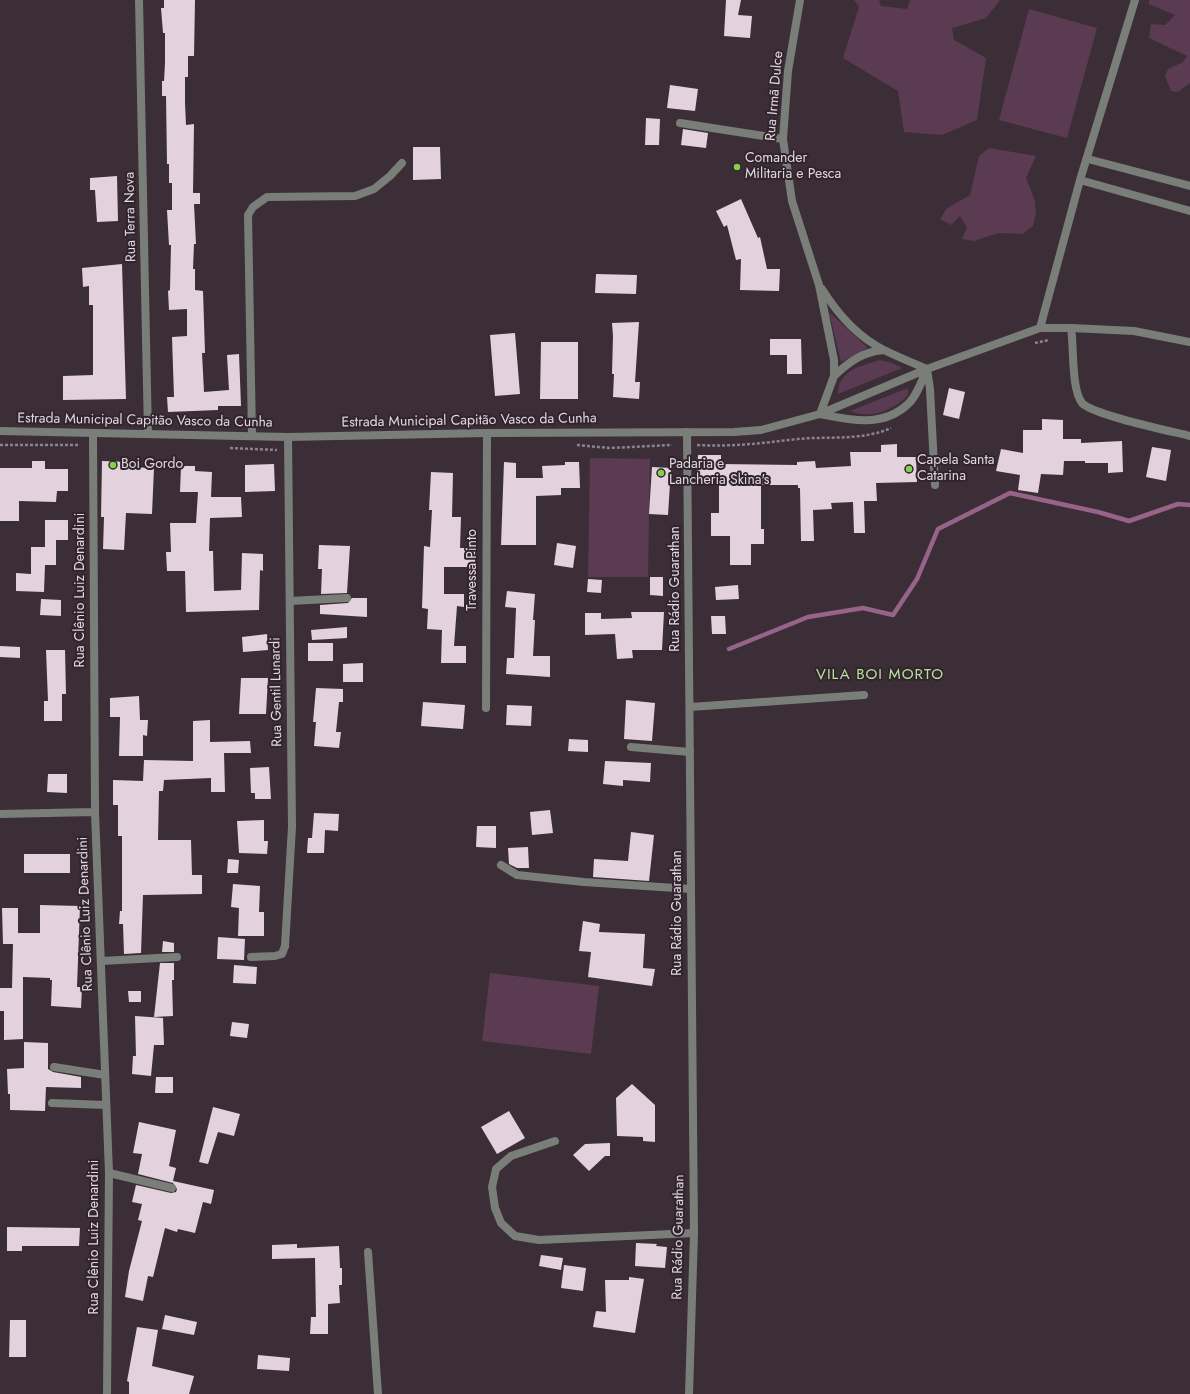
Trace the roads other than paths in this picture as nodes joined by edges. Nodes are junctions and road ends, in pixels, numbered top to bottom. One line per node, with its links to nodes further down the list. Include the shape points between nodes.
1 (139, 0): 23 (street, Rua Terra Nova)
2 (800, 0): 5 (street, Rua Irmã Dulce, via 788,71)
3 (1134, 0): 6 (street)
4 (680, 123): 5 (street)
5 (783, 139): 11 (street, Rua Irmã Dulce, via 792,201)
6 (1088, 159): 8 (street); 9 (street)
7 (402, 163): 24 (street, via 374,189 355,196 267,197 253,207 248,215)
8 (1080, 180): 10 (street); 12 (street)
9 (1190, 186)
10 (1190, 212)
11 (820, 285): 15 (street, Rua Irmã Dulce, via 835,309); 17 (street, Rua Irmã Dulce, via 834,360)
12 (1040, 328): 13 (street, Estrada Municipal Capitão Vasco da Cunha); 16 (street, Estrada Municipal Capitão Vasco da Cunha)
13 (1071, 328): 14 (street, Estrada Municipal Capitão Vasco da Cunha, via 1134,331); 26 (street, via 1077,388 1082,403 1098,413)
14 (1190, 342)
15 (883, 350): 16 (street, Rua Irmã Dulce); 17 (street, via 862,354)
16 (927, 369): 18 (street, Estrada Municipal Capitão Vasco da Cunha); 18 (street, via 909,404 883,418 856,421); 27 (street)
17 (834, 376): 18 (street, Rua Irmã Dulce)
18 (820, 414): 20 (street, Estrada Municipal Capitão Vasco da Cunha, via 761,430)
19 (0, 431): 21 (street, Estrada Municipal Capitão Vasco da Cunha)
20 (688, 432): 22 (street, Estrada Municipal Capitão Vasco da Cunha); 31 (street, Rua Rádio Guarathan)
21 (93, 433): 23 (street, Estrada Municipal Capitão Vasco da Cunha); 35 (street, Rua Clênio Luiz Denardini)
22 (487, 433): 25 (street, Estrada Municipal Capitão Vasco da Cunha); 32 (street, Travessa Pinto)
23 (148, 434): 24 (street, Estrada Municipal Capitão Vasco da Cunha)
24 (252, 436): 25 (street, Estrada Municipal Capitão Vasco da Cunha)
25 (288, 436): 29 (street, Rua Gentil Lunardi)
26 (1190, 436)
27 (935, 485)
28 (347, 598): 29 (street)
29 (290, 601): 40 (street, Rua Gentil Lunardi, via 292,827 284,946 282,954)
30 (864, 695): 31 (street)
31 (690, 707): 34 (street, Rua Rádio Guarathan)
32 (486, 708)
33 (631, 747): 34 (street)
34 (690, 752): 38 (street, Rua Rádio Guarathan)
35 (95, 812): 36 (street); 41 (street, Rua Clênio Luiz Denardini)
36 (0, 814)
37 (501, 865): 38 (street, via 516,875)
38 (691, 889): 49 (street, Rua Rádio Guarathan)
39 (177, 957): 41 (street)
40 (251, 957)
41 (101, 960): 43 (street, Rua Clênio Luiz Denardini)
42 (54, 1067): 43 (street)
43 (105, 1074): 45 (street, Rua Clênio Luiz Denardini)
44 (52, 1103): 45 (street)
45 (106, 1105): 47 (street, Rua Clênio Luiz Denardini)
46 (555, 1141): 49 (street, via 511,1156 496,1169 492,1187 495,1208 501,1223 515,1236 539,1240)
47 (109, 1174): 48 (street); 51 (street, Rua Clênio Luiz Denardini)
48 (172, 1188)
49 (694, 1233): 53 (street, Rua Rádio Guarathan)
50 (368, 1252): 52 (street)
51 (107, 1394)
52 (378, 1394)
53 (689, 1394)

